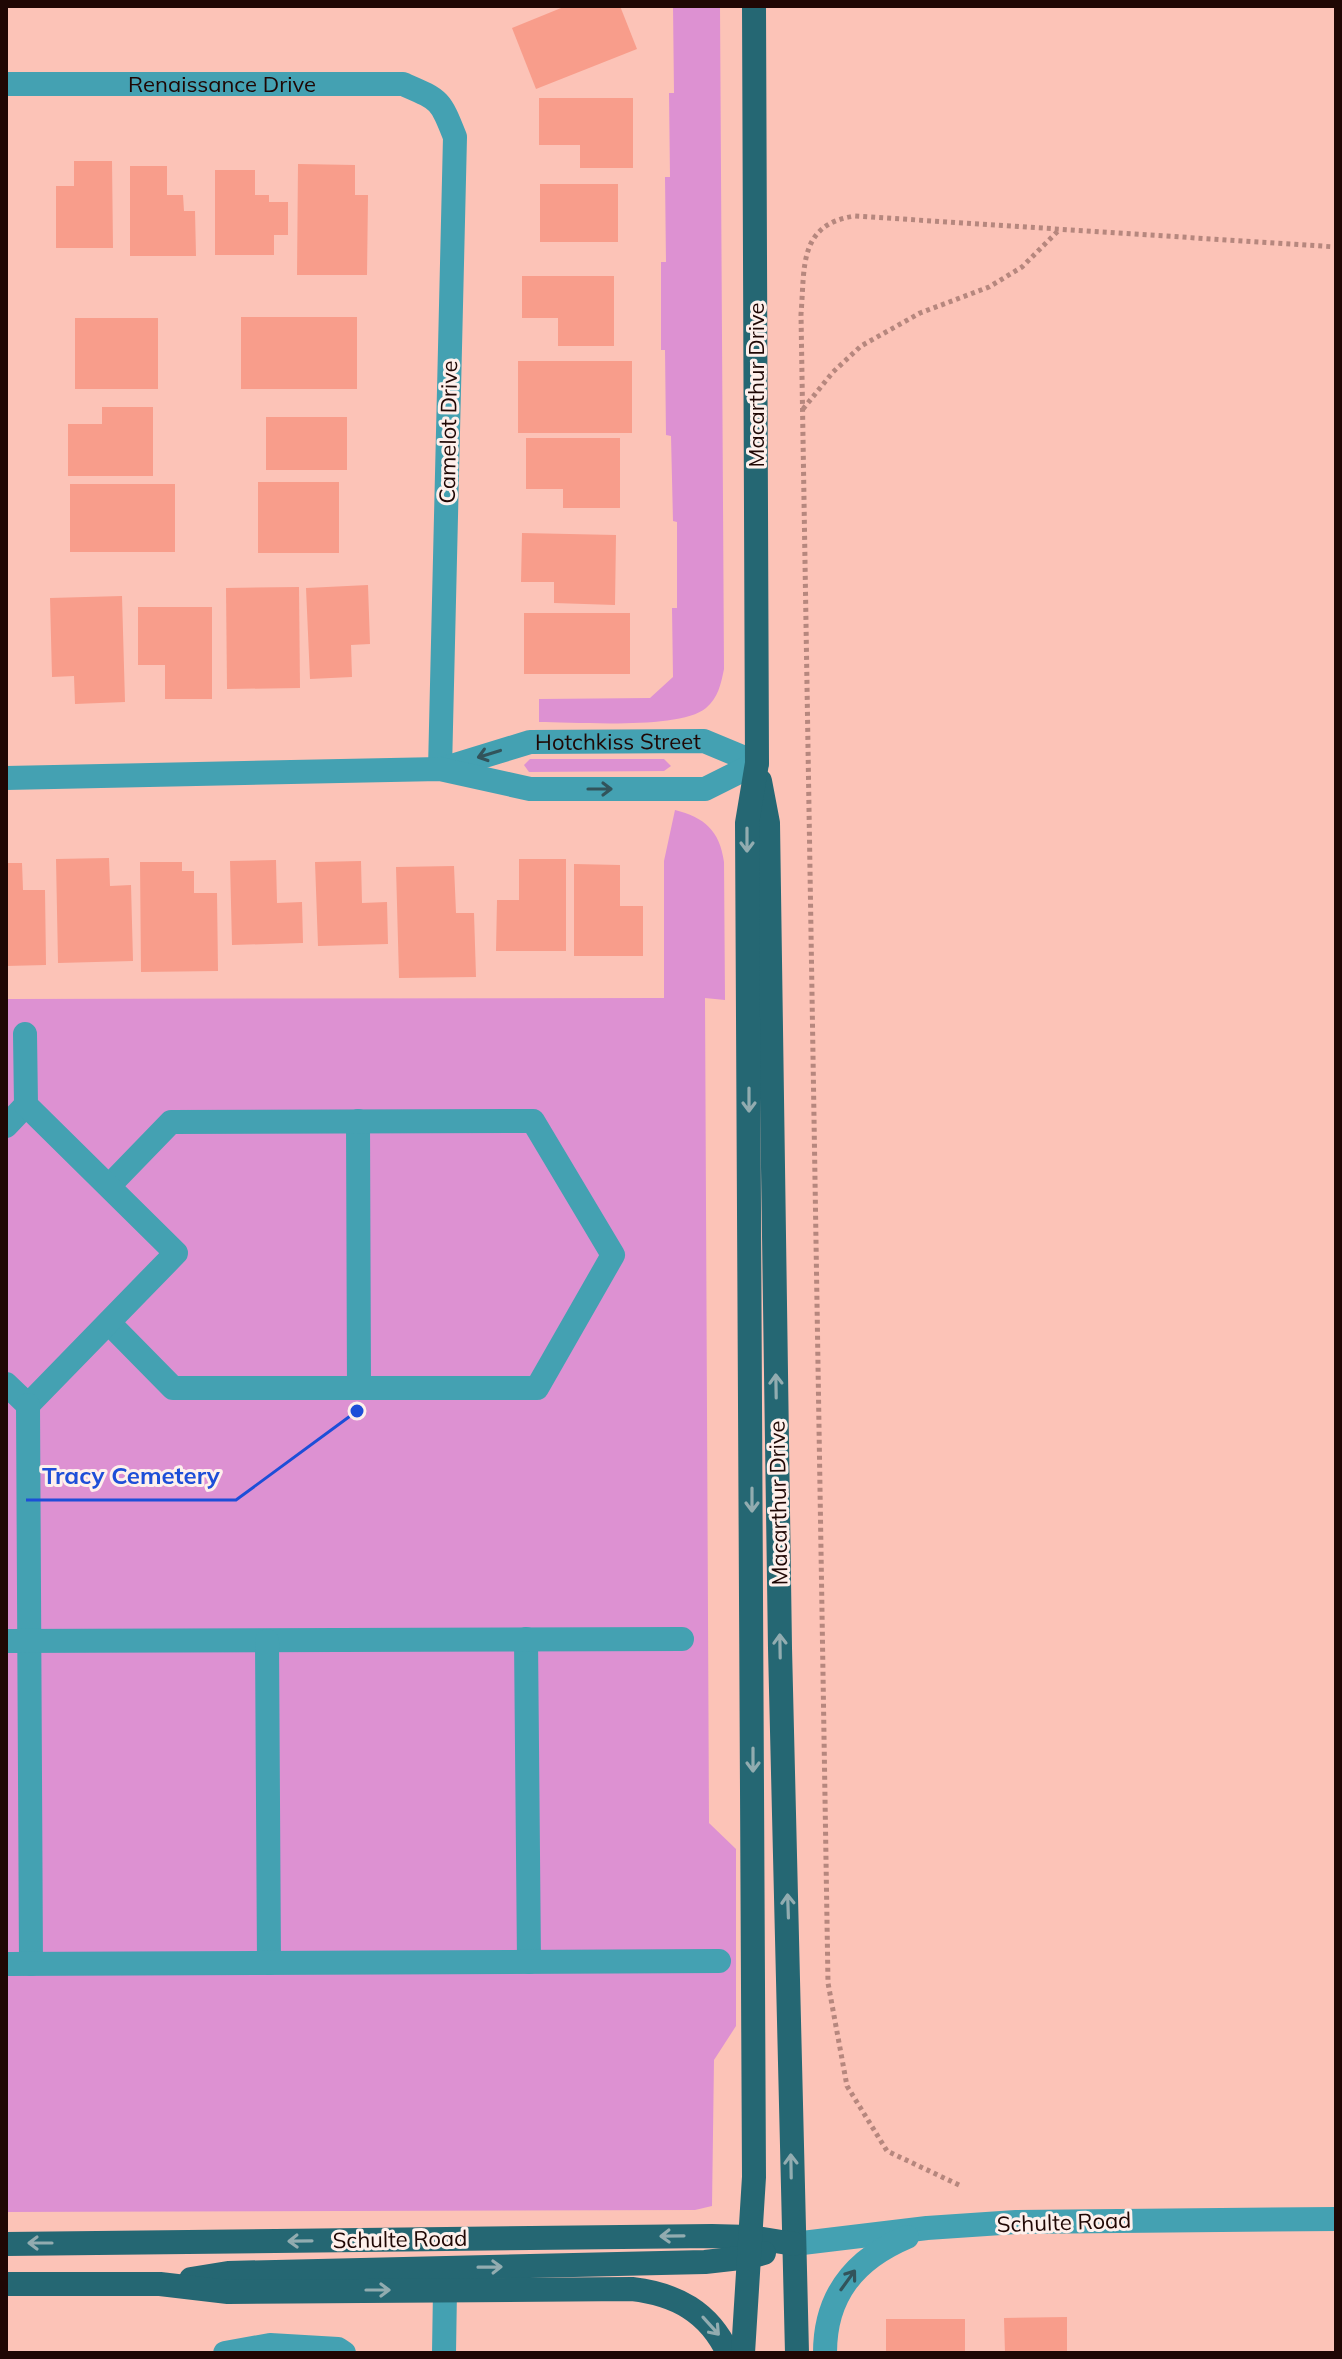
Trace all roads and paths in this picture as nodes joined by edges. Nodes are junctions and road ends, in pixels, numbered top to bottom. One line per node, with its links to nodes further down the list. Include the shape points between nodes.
1 (754, 6): 7 (main road, Macarthur Drive)
2 (6, 84): 3 (street, Renaissance Drive, via 403,84)
3 (437, 99): 8 (street, Camelot Drive, via 455,137)
4 (1060, 230): 5 (path); 6 (path, via 1022,267 989,287 920,313 861,346); 6 (path, via 855,216 833,219 815,235 806,255)
5 (1336, 247)
6 (802, 409): 28 (path, via 828,1983 847,2086 887,2151)
7 (757, 763): 8 (street, Hotchkiss Street, one-way to 7, via 530,789 705,789); 8 (street, Hotchkiss Street, one-way to 8, via 704,741 530,742); 32 (main road, Macarthur Drive, one-way to 7, via 768,823); 33 (main road, Macarthur Drive, one-way to 33, via 747,823 754,2161)
8 (440, 769): 9 (street, Hotchkiss Street)
9 (6, 778)
10 (25, 1034): 11 (street)
11 (26, 1105): 13 (street); 14 (street)
12 (358, 1121): 14 (street, via 171,1122); 17 (street); 17 (street, via 533,1121 613,1255 537,1388)
13 (6, 1126)
14 (109, 1186): 15 (street, via 176,1253)
15 (109, 1323): 17 (street, via 173,1388); 18 (street)
16 (6, 1384): 18 (street)
17 (359, 1388)
18 (28, 1405): 21 (street)
19 (526, 1639): 20 (street); 22 (street); 24 (street)
20 (682, 1639)
21 (18, 1641): 22 (street); 27 (street)
22 (267, 1641): 25 (street)
23 (719, 1961): 24 (street)
24 (529, 1962): 25 (street)
25 (269, 1963): 27 (street)
26 (6, 1964): 27 (street)
27 (31, 1964)
28 (959, 2185)
29 (1336, 2219): 30 (street, Schulte Road, via 1078,2220)
30 (927, 2228): 32 (street, Schulte Road); 43 (street, one-way to 30, via 827,2319 858,2266 884,2247)
31 (6, 2244): 33 (main road, Schulte Road, one-way to 31)
32 (794, 2244): 33 (main road, Schulte Road); 42 (main road, Macarthur Drive)
33 (749, 2247): 35 (main road, Schulte Road, one-way to 33, via 228,2273 705,2262); 41 (main road, Macarthur Drive)
34 (6, 2284): 35 (main road)
35 (160, 2284): 36 (main road, one-way to 36, via 228,2292)
36 (445, 2290): 39 (street); 40 (main road, one-way to 40, via 654,2291 696,2310)
37 (225, 2353): 38 (street, via 270,2345)
38 (344, 2353)
39 (444, 2353)
40 (728, 2353)
41 (743, 2353)
42 (797, 2353)
43 (825, 2353)

